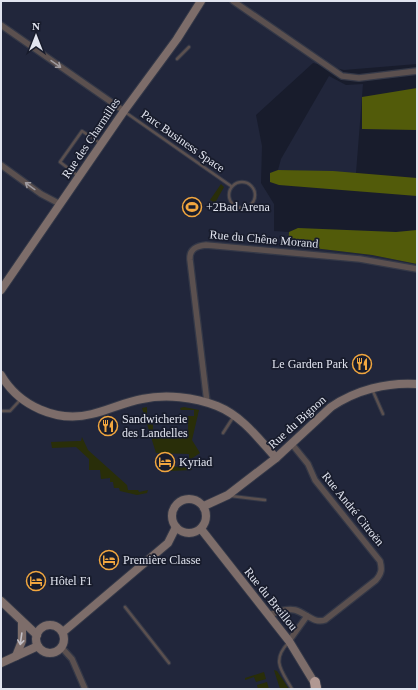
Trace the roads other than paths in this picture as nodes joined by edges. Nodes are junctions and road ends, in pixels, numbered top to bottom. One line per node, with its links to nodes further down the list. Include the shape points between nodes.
1 (201, 1): 7 (street, Rue des Charmilles, via 177,39)
2 (232, 1): 6 (street, via 342,76 359,78)
3 (1, 25): 7 (street, one-way to 7)
4 (189, 47): 5 (lane)
5 (177, 59)
6 (417, 71)
7 (124, 111): 8 (street, Rue des Charmilles); 11 (lane, Parc Business Space)
8 (102, 144): 10 (street, Rue des Charmilles); 10 (lane, via 82,131 60,162)
9 (1, 165): 12 (street, one-way to 9, via 41,194)
10 (79, 177): 12 (street, Rue des Charmilles)
11 (231, 186): 11 (lane, via 228,194 234,206 247,207 253,201 254,188 247,182 238,182)
12 (60, 204): 14 (street, Rue des Charmilles)
13 (417, 269): 19 (street, Rue du Chêne Morand, via 338,256 196,247 190,253 190,260)
14 (1, 290)
15 (1, 375): 18 (street)
16 (417, 384): 17 (street, Rue du Bignon, via 391,384)
17 (372, 389): 21 (lane); 24 (street, Rue du Bignon, via 348,396 331,407)
18 (22, 399): 19 (street, via 49,413 72,416 91,414 152,397 179,397); 20 (lane, via 10,411)
19 (207, 402): 22 (street)
20 (1, 411)
21 (384, 414)
22 (234, 415): 23 (lane); 25 (street)
23 (223, 433)
24 (291, 443): 25 (street, Rue du Bignon); 34 (street, Rue André Citroën, via 308,464 315,480 380,560 382,568 381,574 371,585 325,620 317,622)
25 (276, 458): 26 (street, Rue du Bignon)
26 (228, 495): 27 (lane); 28 (street, Rue du Bignon)
27 (265, 500)
28 (204, 506): 29 (street, via 191,498 181,500 172,513); 30 (street, via 206,520)
29 (176, 527): 30 (street, via 186,533); 36 (street, via 168,544)
30 (201, 528): 33 (street, Rue du Breillou)
31 (1, 602): 35 (street)
32 (125, 607): 43 (lane)
33 (269, 614): 34 (street, Rue André Citroën, via 295,610); 38 (street, Rue du Breillou)
34 (307, 616): 38 (street)
35 (22, 622): 37 (street); 41 (street, one-way to 41, via 23,635)
36 (63, 632): 37 (street, via 56,626 47,626); 40 (street, via 65,640)
37 (37, 635): 39 (street)
38 (289, 641): 44 (street, Rue du Breillou); 46 (lane, via 278,658)
39 (38, 646): 40 (street, via 50,653); 41 (street)
40 (62, 648): 45 (street, via 72,659)
41 (16, 656): 42 (street)
42 (1, 663)
43 (169, 663)
44 (316, 687)
45 (85, 689)
46 (292, 689)

